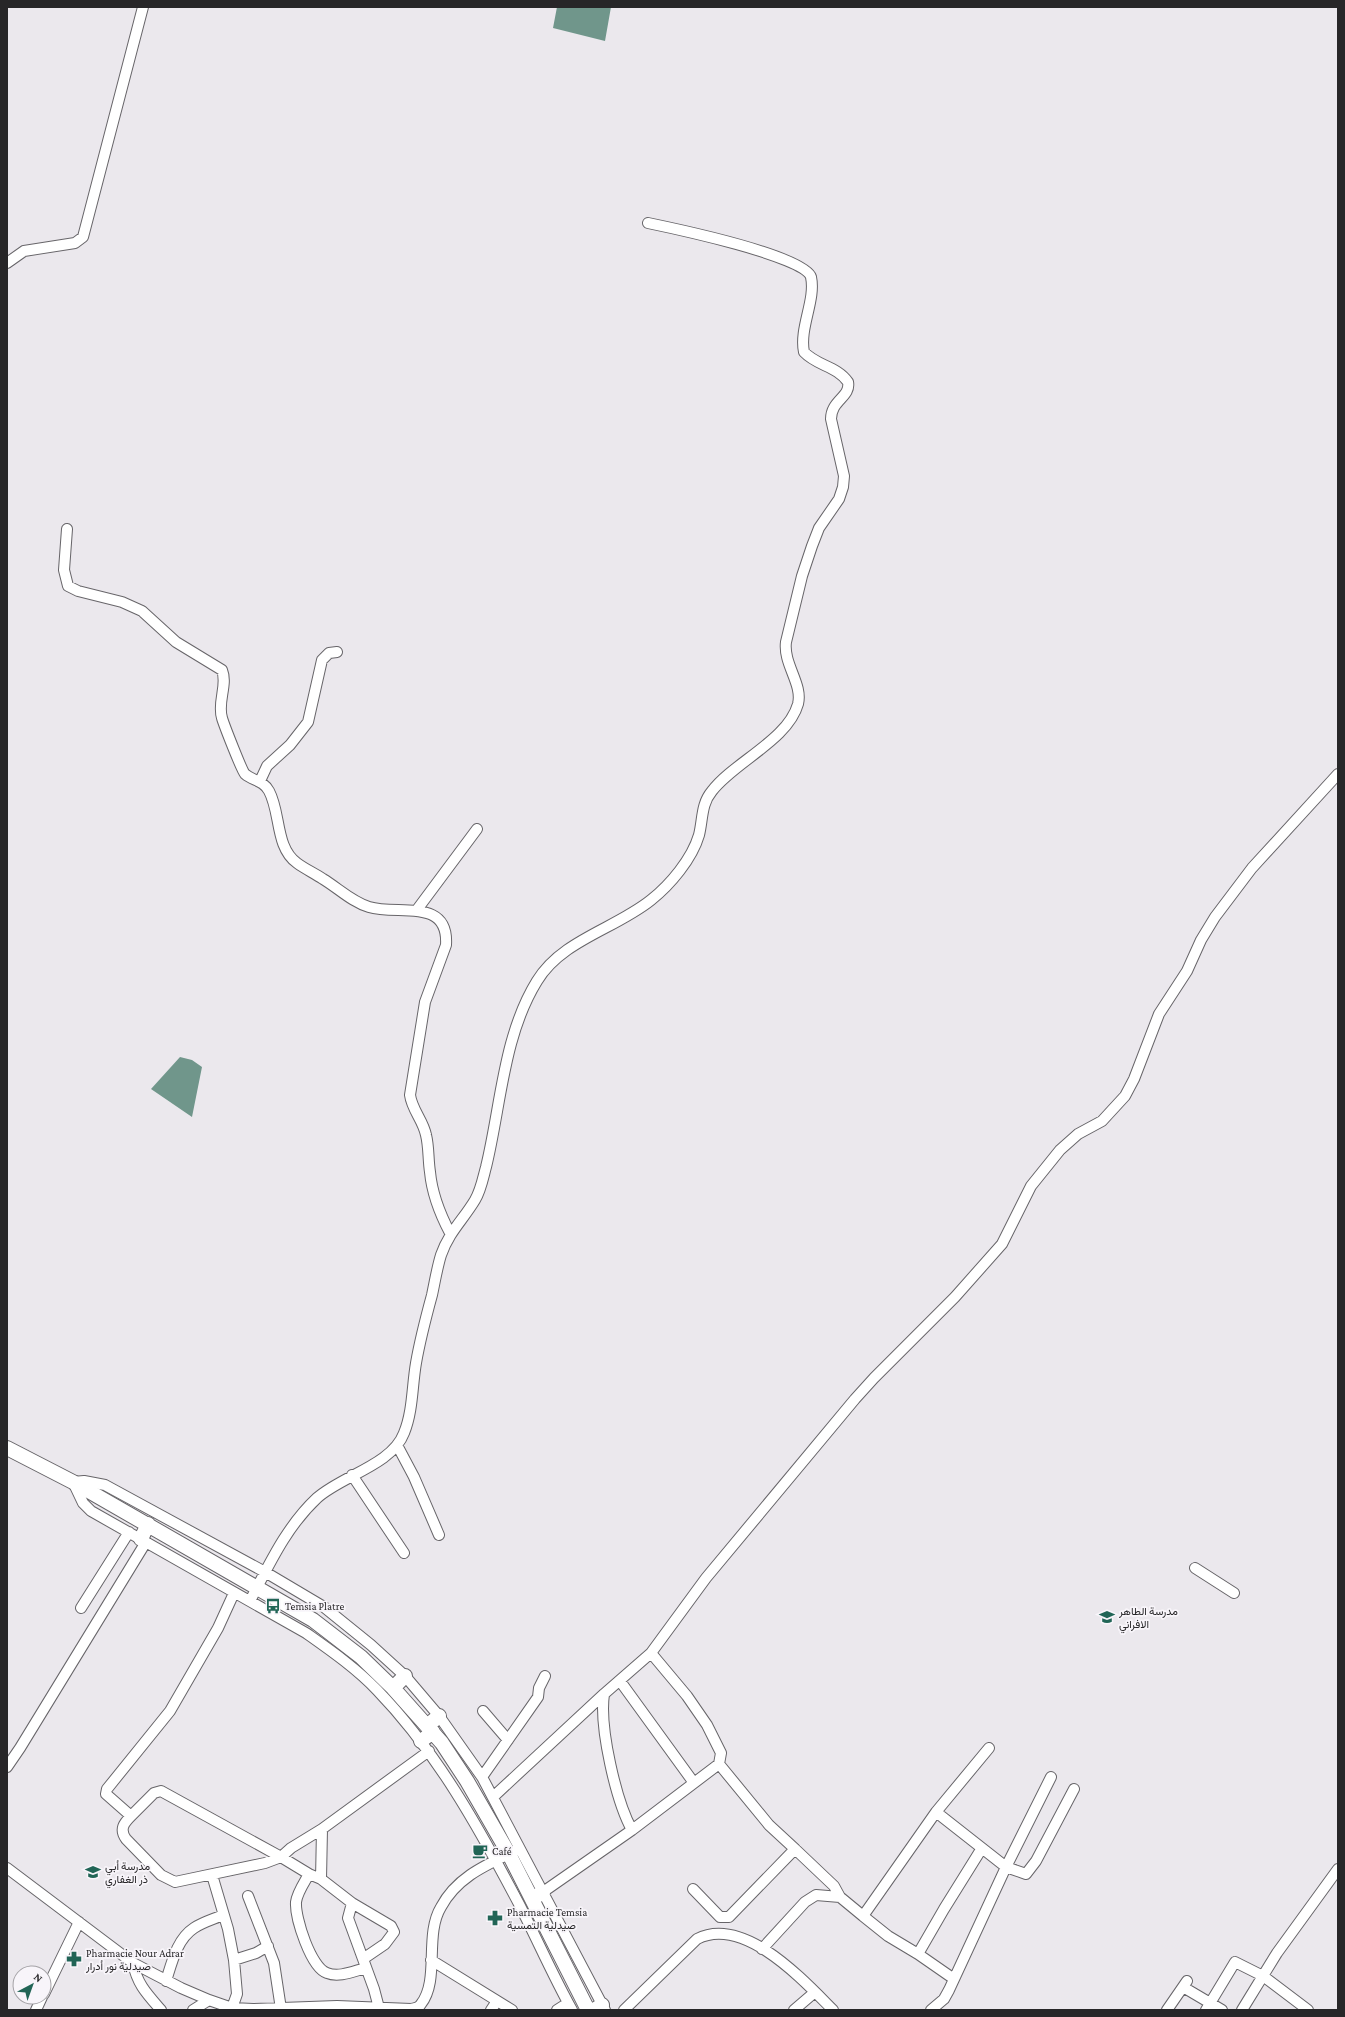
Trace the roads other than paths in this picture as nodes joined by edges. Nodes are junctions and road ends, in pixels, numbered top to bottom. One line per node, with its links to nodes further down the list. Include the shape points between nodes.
1 (143, 7): 3 (street, via 83,237 75,243 30,249)
2 (648, 223): 10 (street, via 696,232 771,254 796,264 809,273 811,285 804,352 838,372 848,385 846,392 831,411 844,476 842,493 819,528 812,546 786,642 786,659 799,696 795,710 776,736 722,779 712,791 703,806 696,842 664,889 630,915 556,958 536,982 522,1013 508,1056 479,1192)
3 (7, 263)
4 (67, 529): 7 (street, via 64,570 68,586 122,602 142,611 176,642 222,670 224,677 220,705 223,722 242,770)
5 (337, 652): 7 (street, via 329,653 322,660 308,722 290,745 268,766)
6 (1338, 774): 26 (street, via 1252,868 1216,917 1201,940 1188,971 1159,1014 1125,1096 1102,1121 1078,1134 1051,1160 1031,1186 998,1248 955,1297 855,1399 706,1578)
7 (260, 781): 9 (street, via 269,791 284,846 292,859 362,904 377,909)
8 (477, 829): 9 (street)
9 (416, 911): 10 (street, via 439,918 444,923 447,936 425,1002 410,1095 426,1134 432,1183 439,1212)
10 (450, 1233): 11 (street, via 440,1258 417,1357 405,1431)
11 (397, 1445): 13 (street, via 385,1456); 16 (street)
12 (7, 1448): 14 (main road)
13 (352, 1475): 18 (street); 20 (street, via 325,1491 309,1507 286,1535)
14 (73, 1482): 15 (main road); 17 (street, via 83,1502 91,1511); 20 (street, via 95,1482 105,1485)
15 (148, 1524): 17 (main road); 21 (main road)
16 (440, 1536)
17 (138, 1538): 22 (street); 25 (street); 39 (street)
18 (404, 1553)
19 (1195, 1568): 23 (street)
20 (265, 1572): 21 (street); 27 (street, via 324,1608 371,1644)
21 (257, 1587): 24 (street); 30 (main road, via 313,1620 339,1639)
22 (234, 1593): 24 (street); 46 (street, via 218,1628 170,1711 106,1791 107,1795)
23 (1234, 1593)
24 (250, 1601): 36 (street, via 306,1633 376,1688)
25 (81, 1608)
26 (651, 1654): 29 (street); 38 (street, via 687,1696 707,1725 721,1753)
27 (405, 1676): 30 (main road); 33 (street)
28 (545, 1676): 35 (street, via 539,1688 538,1698)
29 (620, 1681): 31 (street); 42 (street)
30 (393, 1688): 34 (main road)
31 (604, 1694): 44 (street); 48 (street, via 603,1710 608,1754 625,1818)
32 (484, 1711): 35 (street)
33 (439, 1716): 34 (main road); 40 (street)
34 (430, 1729): 36 (main road); 51 (main road)
35 (508, 1740): 40 (street)
36 (425, 1746): 47 (street); 53 (street, via 454,1787)
37 (989, 1748): 45 (street)
38 (719, 1764): 42 (street); 50 (street, via 769,1825)
39 (7, 1767)
40 (482, 1777): 44 (street)
41 (1052, 1777): 54 (street)
42 (694, 1783): 48 (street)
43 (1074, 1789): 54 (street, via 1029,1872 1026,1874)
44 (493, 1796): 51 (street)
45 (936, 1812): 49 (street); 66 (street)
46 (131, 1816): 52 (street, via 154,1793 162,1791); 58 (street, via 122,1826 123,1835 167,1880 181,1882)
47 (322, 1829): 52 (street); 59 (street)
48 (632, 1830): 61 (street)
49 (982, 1848): 54 (street); 70 (street)
50 (795, 1849): 60 (street, via 729,1917 720,1917); 63 (street, via 834,1886)
51 (515, 1851): 53 (street); 61 (main road)
52 (281, 1857): 57 (street); 58 (street)
53 (495, 1861): 72 (street, via 463,1879 440,1907 434,1927); 82 (street)
54 (1006, 1867): 77 (street)
55 (7, 1868): 67 (street)
56 (1338, 1869): 75 (street)
57 (309, 1874): 59 (street); 74 (street, via 296,1903 299,1923 312,1958 327,1974 346,1973)
58 (212, 1875): 65 (street)
59 (321, 1879): 64 (street)
60 (693, 1889)
61 (538, 1895): 86 (street); 93 (main road)
62 (248, 1896): 68 (street)
63 (840, 1897): 66 (street); 69 (street, via 822,1894 812,1896)
64 (352, 1903): 74 (street, via 348,1918); 74 (street, via 390,1926 394,1932)
65 (223, 1915): 71 (street); 78 (street, via 196,1927 185,1936)
66 (863, 1916): 70 (street, via 888,1936)
67 (79, 1922): 73 (street); 76 (street)
68 (268, 1946): 71 (street); 87 (street, via 277,1976)
69 (762, 1949): 79 (street); 94 (street, via 730,1934 708,1934 688,1946)
70 (918, 1954): 77 (street)
71 (234, 1960): 84 (street, via 237,1994)
72 (431, 1960): 81 (street); 85 (street, via 428,1990 419,2007)
73 (133, 1962): 78 (street); 88 (street, via 136,1978)
74 (364, 1963): 85 (street)
75 (1263, 1976): 83 (street, via 1236,1962); 100 (street); 101 (street)
76 (52, 1978)
77 (954, 1979): 97 (street, via 944,1999)
78 (166, 1980): 80 (street)
79 (815, 1992): 95 (street); 96 (street)
80 (209, 2000): 84 (street); 89 (street)
81 (497, 2001): 90 (street); 91 (street)
82 (570, 2007): 92 (street)
83 (1208, 2007): 98 (street, via 1185,1984); 99 (street)
84 (232, 2008): 87 (street)
85 (379, 2008): 87 (street, via 337,2006)
86 (600, 2008)
87 (281, 2009)
88 (162, 2010)
89 (193, 2010)
90 (491, 2010)
91 (512, 2010)
92 (557, 2010)
93 (588, 2010)
94 (624, 2010)
95 (794, 2010)
96 (834, 2010)
97 (930, 2010)
98 (1167, 2010)
99 (1222, 2010)
100 (1242, 2010)
101 (1308, 2010)

